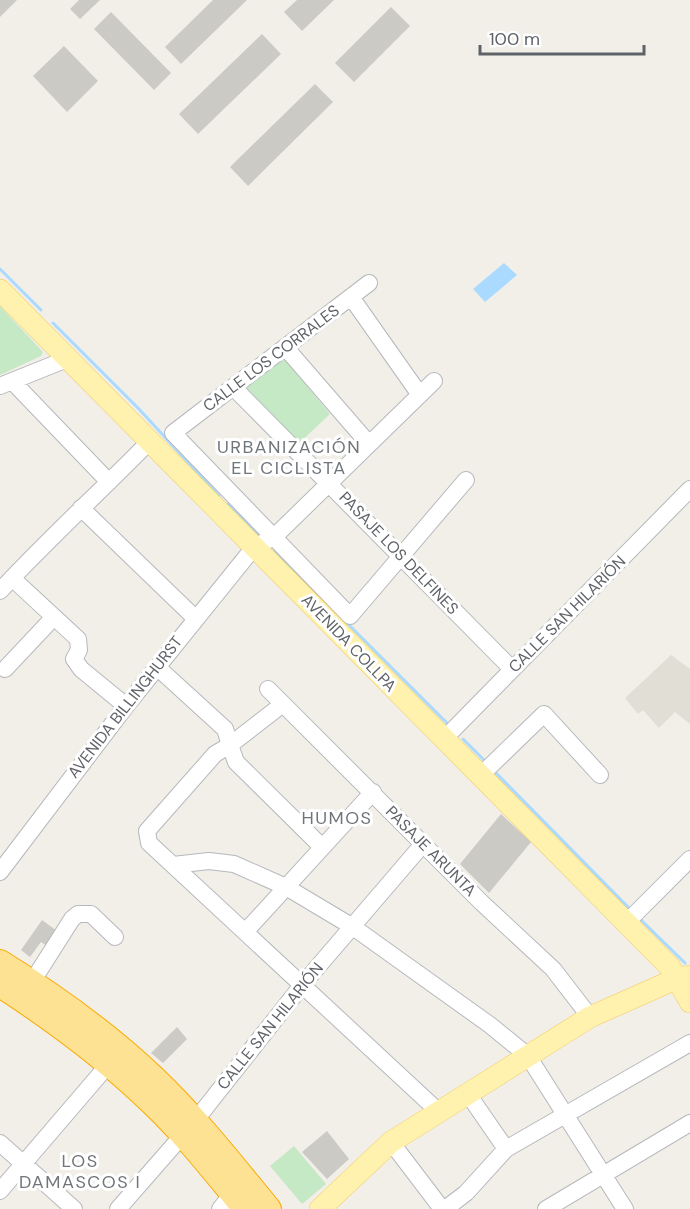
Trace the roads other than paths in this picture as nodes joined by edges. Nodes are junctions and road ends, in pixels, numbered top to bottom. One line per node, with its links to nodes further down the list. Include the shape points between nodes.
1 (369, 283): 3 (street, CALLE LOS CORRALES)
2 (0, 290): 5 (main road, AVENIDA COLLPA)
3 (351, 297): 4 (street, CALLE LOS CORRALES); 9 (street)
4 (285, 347): 8 (street, CALLE LOS CORRALES); 11 (street)
5 (68, 359): 7 (street); 10 (main road, AVENIDA COLLPA)
6 (434, 381): 9 (street, AVENIDA BILLINGHURST)
7 (6, 384): 13 (street)
8 (233, 387): 14 (street, PASAJE LOS DELFINES); 16 (street, CALLE LOS CORRALES, via 173,433)
9 (420, 395): 11 (street, AVENIDA BILLINGHURST)
10 (149, 442): 13 (street); 16 (main road, AVENIDA COLLPA)
11 (369, 444): 14 (street, AVENIDA BILLINGHURST)
12 (466, 480): 19 (street)
13 (109, 482): 17 (street)
14 (330, 483): 18 (street, AVENIDA BILLINGHURST); 19 (street, PASAJE LOS DELFINES)
15 (690, 489): 26 (street, CALLE SAN HILARIÓN)
16 (222, 501): 18 (main road, AVENIDA COLLPA)
17 (81, 508): 20 (street); 23 (street)
18 (264, 542): 19 (street, via 350,616); 23 (street, AVENIDA BILLINGHURST); 30 (main road, AVENIDA COLLPA)
19 (401, 556): 26 (street, PASAJE LOS DELFINES)
20 (12, 578): 21 (street); 22 (street)
21 (0, 591)
22 (54, 617): 25 (street); 29 (street, via 78,639 75,663)
23 (195, 618): 24 (street, AVENIDA BILLINGHURST)
24 (157, 666): 29 (street, AVENIDA BILLINGHURST); 31 (street, via 225,729)
25 (5, 669)
26 (512, 669): 30 (street, CALLE SAN HILARIÓN)
27 (268, 689): 28 (street, PASAJE ARUNTA)
28 (283, 704): 31 (street); 34 (street, PASAJE ARUNTA)
29 (126, 706): 39 (street, AVENIDA BILLINGHURST)
30 (444, 739): 33 (main road, AVENIDA COLLPA)
31 (230, 745): 36 (street, via 236,762); 38 (street, via 215,754 147,831 149,843)
32 (600, 775): 33 (street, via 544,714)
33 (480, 776): 41 (main road, AVENIDA COLLPA)
34 (373, 792): 35 (street, PASAJE ARUNTA); 36 (street)
35 (423, 844): 42 (street, CALLE SAN HILARIÓN); 50 (street, PASAJE ARUNTA, via 553,969)
36 (322, 847): 40 (street)
37 (690, 859): 41 (street)
38 (173, 865): 40 (street, via 208,861 234,864); 43 (street)
39 (0, 872)
40 (286, 887): 42 (street); 43 (street)
41 (626, 924): 49 (main road, AVENIDA COLLPA)
42 (353, 927): 47 (street, CALLE SAN HILARIÓN); 52 (street)
43 (246, 931): 47 (street)
44 (115, 937): 46 (street, via 91,914 78,914)
45 (0, 962): 46 (highway)
46 (32, 982): 58 (highway, via 115,1043)
47 (303, 984): 55 (street); 58 (street, CALLE SAN HILARIÓN)
48 (0, 985): 53 (highway)
49 (686, 985): 50 (main road, via 640,995)
50 (590, 1017): 52 (main road)
51 (690, 1043): 56 (street)
52 (528, 1056): 54 (main road); 56 (street)
53 (108, 1065): 58 (highway); 62 (street)
54 (468, 1094): 55 (main road); 61 (street)
55 (439, 1112): 60 (main road)
56 (566, 1115): 61 (street); 63 (street)
57 (690, 1123): 63 (street)
58 (189, 1128): 65 (highway); 67 (street, CALLE SAN HILARIÓN); 68 (highway)
59 (0, 1143): 62 (street)
60 (391, 1143): 69 (main road); 70 (street)
61 (506, 1149): 70 (street, via 466,1193)
62 (23, 1164): 64 (street); 66 (street)
63 (603, 1174): 71 (street); 72 (street)
64 (0, 1191)
65 (232, 1204)
66 (74, 1209)
67 (118, 1209)
68 (269, 1209)
69 (320, 1209)
70 (444, 1209)
71 (546, 1209)
72 (625, 1209)

